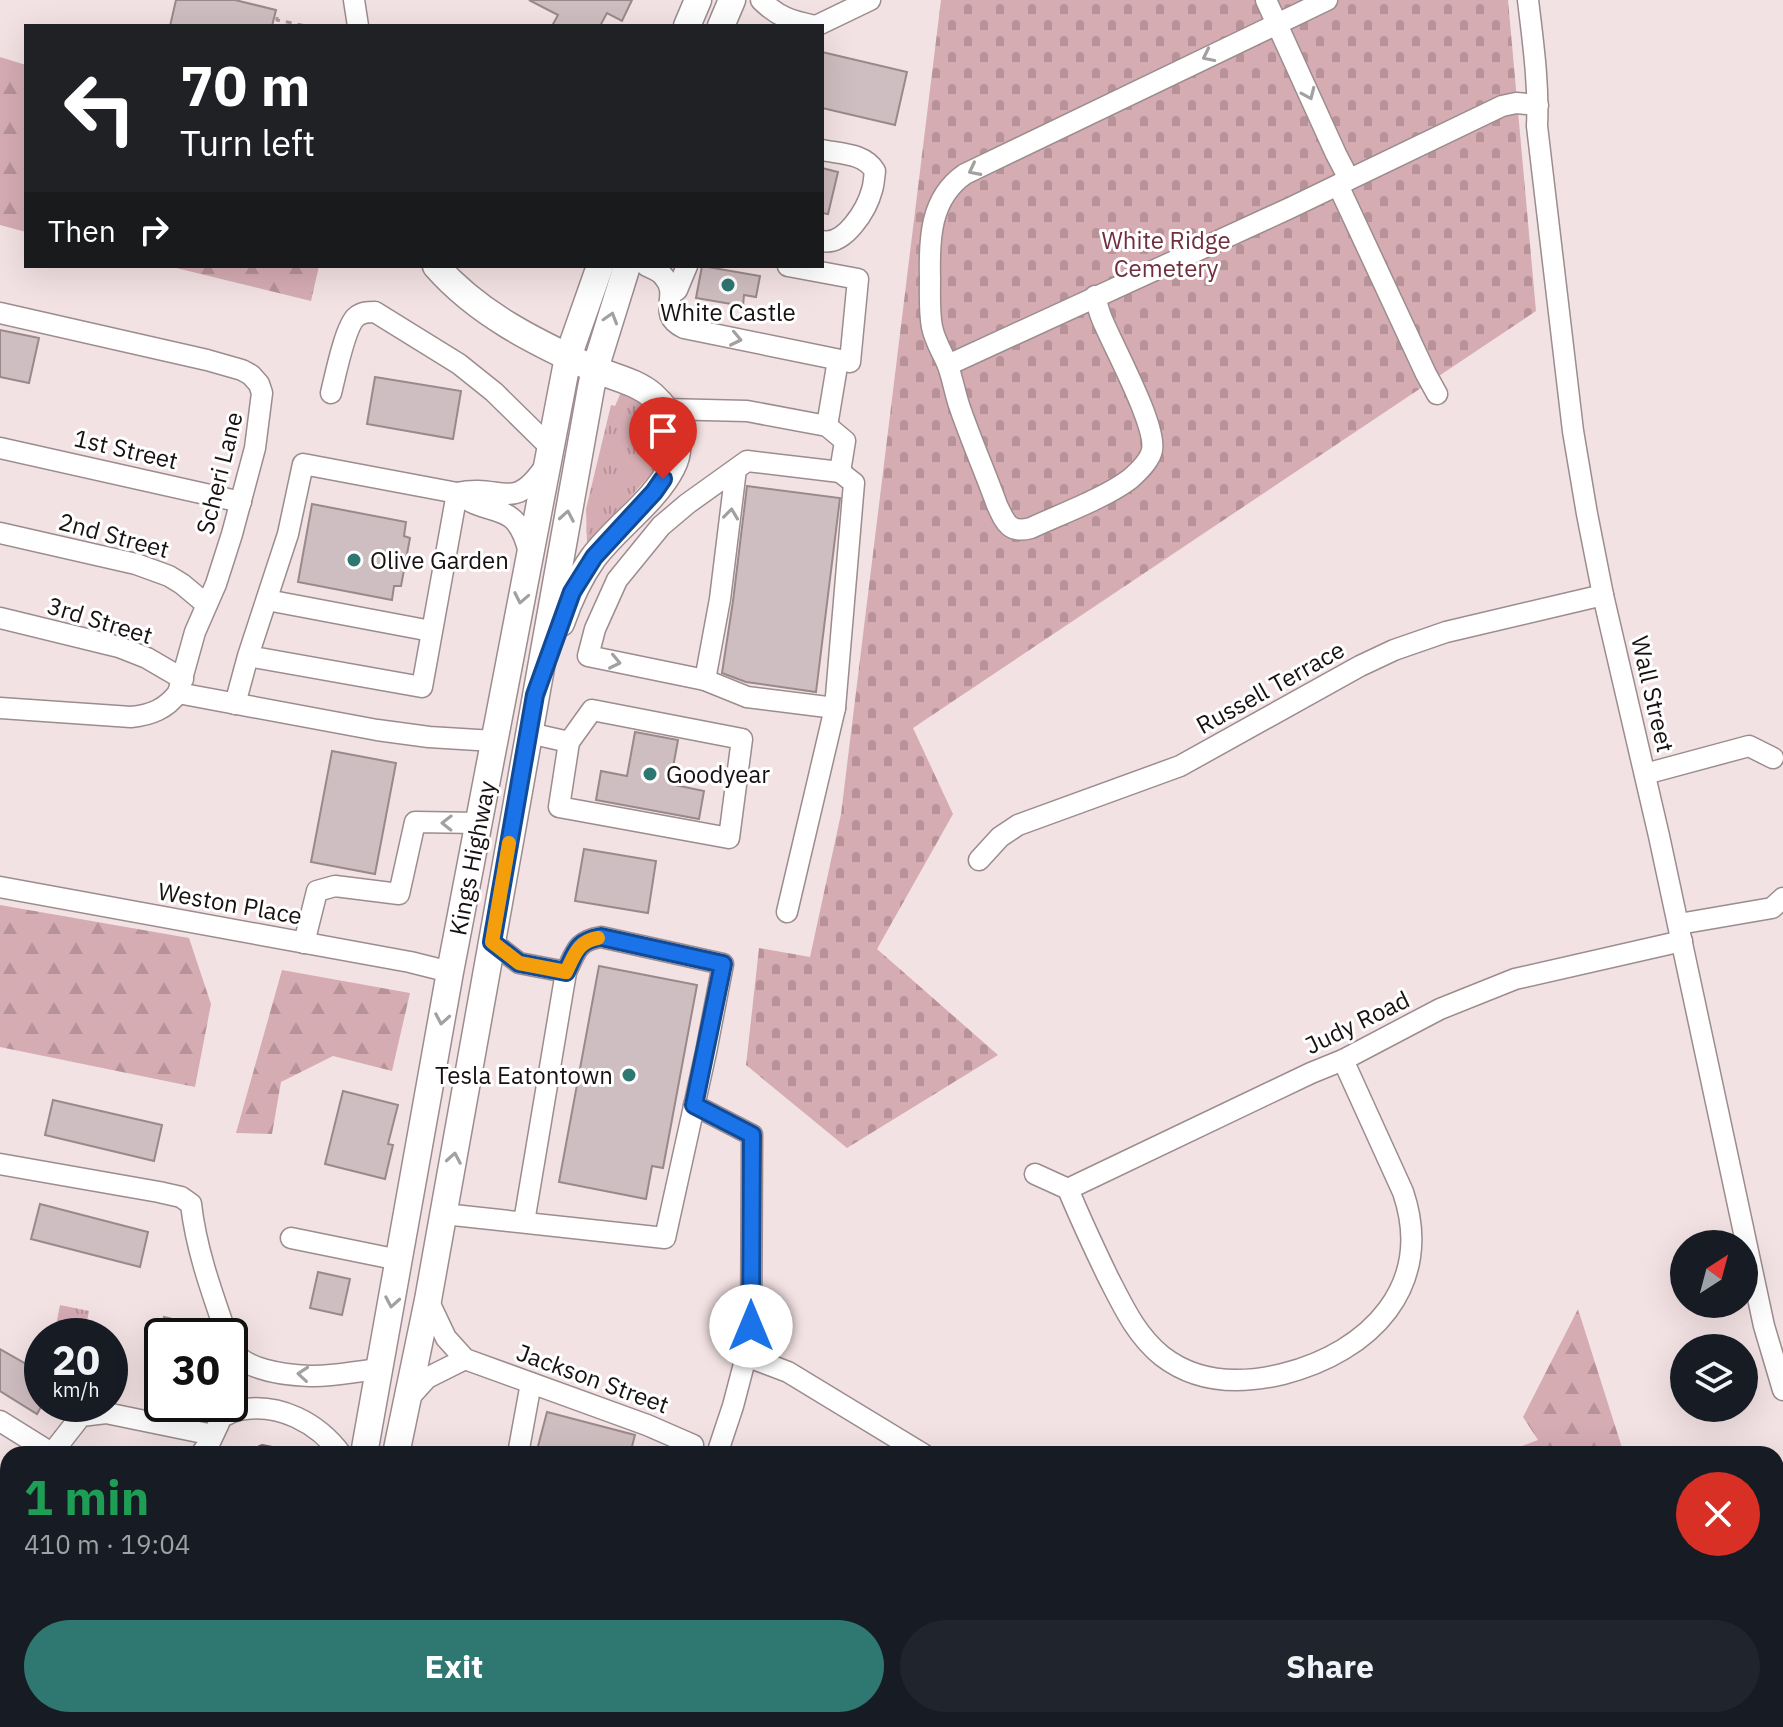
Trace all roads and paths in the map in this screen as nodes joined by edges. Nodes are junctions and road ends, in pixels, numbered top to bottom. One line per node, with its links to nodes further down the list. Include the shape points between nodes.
1 (354, 0): 12 (street)
2 (698, 0): 13 (main road)
3 (732, 0): 14 (main road)
4 (761, 0): 15 (street, via 790,21)
5 (870, 0): 16 (street)
6 (1266, 0): 10 (street)
7 (1327, 0): 10 (street)
8 (1528, 0): 17 (street, Wall Street)
9 (277, 17): 11 (path)
10 (1278, 22): 19 (street, one-way to 19); 32 (street, one-way to 32, via 956,180 937,208 930,248 931,326)
11 (296, 24)
12 (358, 24)
13 (688, 24)
14 (722, 24)
15 (805, 24)
16 (819, 24)
17 (1538, 105): 19 (street, via 1502,106); 46 (street, Wall Street, via 1573,431)
18 (824, 150): 20 (street, via 863,158 875,171 872,192 859,216 840,238)
19 (1344, 182): 28 (street); 35 (street)
20 (824, 242)
21 (438, 268): 30 (main road, via 494,316)
22 (599, 268): 30 (main road, Kings Highway)
23 (626, 268): 33 (main road, Kings Highway, one-way to 23)
24 (651, 268): 27 (street, via 667,280)
25 (686, 268): 27 (street)
26 (799, 268): 31 (street, via 858,279 850,362)
27 (671, 294): 31 (street, one-way to 31, via 669,314 684,328)
28 (1095, 296): 32 (street); 32 (street, via 1147,418 1152,448 1129,480 1058,516 1022,531 1004,519)
29 (0, 313): 43 (street, Scheri Lane, via 207,360 251,375 259,384 262,405)
30 (568, 357): 33 (main road); 39 (main road, Kings Highway)
31 (838, 360): 37 (street)
32 (948, 365)
33 (595, 369): 36 (main road, via 635,385); 54 (main road, Kings Highway, one-way to 33)
34 (331, 393): 39 (street, via 355,318 375,312 494,392)
35 (1437, 394)
36 (664, 409): 37 (street, via 747,411); 54 (main road, via 676,433 673,466 594,557 572,592)
37 (827, 426): 41 (street, via 845,441)
38 (0, 448): 43 (street, 1st Street)
39 (549, 455): 42 (street, via 523,491); 45 (main road, Kings Highway)
40 (736, 469): 41 (street, via 747,461); 52 (street, one-way to 40); 52 (street, one-way to 52, via 661,526 617,580 588,656)
41 (840, 472): 57 (street, via 854,483)
42 (457, 493): 45 (street, via 470,503 506,513 525,537); 47 (street, via 303,464); 50 (street)
43 (241, 502): 48 (street, Scheri Lane)
44 (0, 533): 48 (street, 2nd Street, via 136,564 169,576)
45 (529, 556): 59 (main road, Kings Highway, one-way to 59)
46 (1603, 595): 62 (street, Wall Street); 64 (street, Russell Terrace, via 1446,632 1394,650 1180,766 1018,825)
47 (267, 600): 50 (street); 51 (street)
48 (206, 604): 53 (street, Scheri Lane)
49 (0, 618): 53 (street, 3rd Street, via 119,647 147,658)
50 (431, 631): 51 (street, via 422,687)
51 (248, 656): 55 (street)
52 (705, 680): 57 (street, via 747,697)
53 (181, 686): 55 (street); 56 (street, via 161,710 143,716)
54 (535, 695): 58 (main road, Kings Highway)
55 (235, 704): 59 (street, via 377,730)
56 (0, 708)
57 (835, 708): 67 (street)
58 (529, 733): 60 (street); 69 (main road, Kings Highway)
59 (494, 741): 63 (main road, Kings Highway)
60 (569, 742): 60 (street, via 559,807 729,838 742,739 592,710)
61 (1773, 758): 62 (street, via 1749,746)
62 (1645, 774): 68 (street, Wall Street)
63 (478, 823): 70 (street, one-way to 70, via 415,822 399,894 335,886 317,891); 71 (main road, Kings Highway)
64 (979, 860)
65 (0, 887): 70 (street, Weston Place)
66 (1783, 898): 68 (street, Judy Road, via 1772,908)
67 (787, 912)
68 (1681, 933): 73 (street, Judy Road, via 1515,979 1440,1009); 89 (street, Wall Street, via 1764,1326)
69 (492, 942): 72 (street, via 519,963); 78 (main road, Kings Highway, one-way to 69)
70 (304, 943): 71 (street, Weston Place)
71 (450, 972): 81 (main road, Kings Highway, one-way to 81)
72 (566, 972): 74 (street, via 578,948 587,939 601,937 723,964); 79 (street)
73 (1343, 1060): 77 (street, Judy Road); 77 (street, via 1403,1192 1411,1241 1407,1271 1389,1309 1362,1338 1332,1356 1282,1374 1237,1381 1197,1375 1172,1363 1130,1320)
74 (694, 1105): 79 (street, via 665,1238); 84 (street, via 752,1135)
75 (0, 1164): 83 (street, via 159,1192 191,1204)
76 (1035, 1174): 77 (street)
77 (1068, 1189)
78 (444, 1214): 79 (street); 82 (main road, Kings Highway)
79 (524, 1222)
80 (291, 1238): 81 (street)
81 (399, 1260): 87 (main road, Kings Highway, one-way to 87)
82 (428, 1300): 85 (street, via 446,1338); 90 (main road, Kings Highway)
83 (220, 1318)
84 (751, 1358): 105 (street, via 744,1364); 106 (street, via 788,1372)
85 (465, 1359): 88 (street, Jackson Street); 90 (street, via 427,1378)
86 (248, 1364): 87 (street, one-way to 86, via 312,1376)
87 (380, 1369): 99 (main road, Kings Highway)
88 (531, 1383): 101 (street); 102 (street, Jackson Street, via 647,1425)
89 (1783, 1390)
90 (407, 1400): 100 (main road, Kings Highway)
91 (248, 1410): 98 (street, via 290,1414 318,1428)
92 (144, 1415): 96 (street, via 81,1416)
93 (0, 1421): 95 (street)
94 (217, 1422): 97 (street)
95 (39, 1446)
96 (58, 1446)
97 (205, 1446)
98 (335, 1446)
99 (366, 1446)
100 (398, 1446)
101 (519, 1446)
102 (686, 1446)
103 (695, 1446): 104 (street, Jackson Street, via 703,1438)
104 (716, 1446)
105 (725, 1446)
106 (910, 1446)

